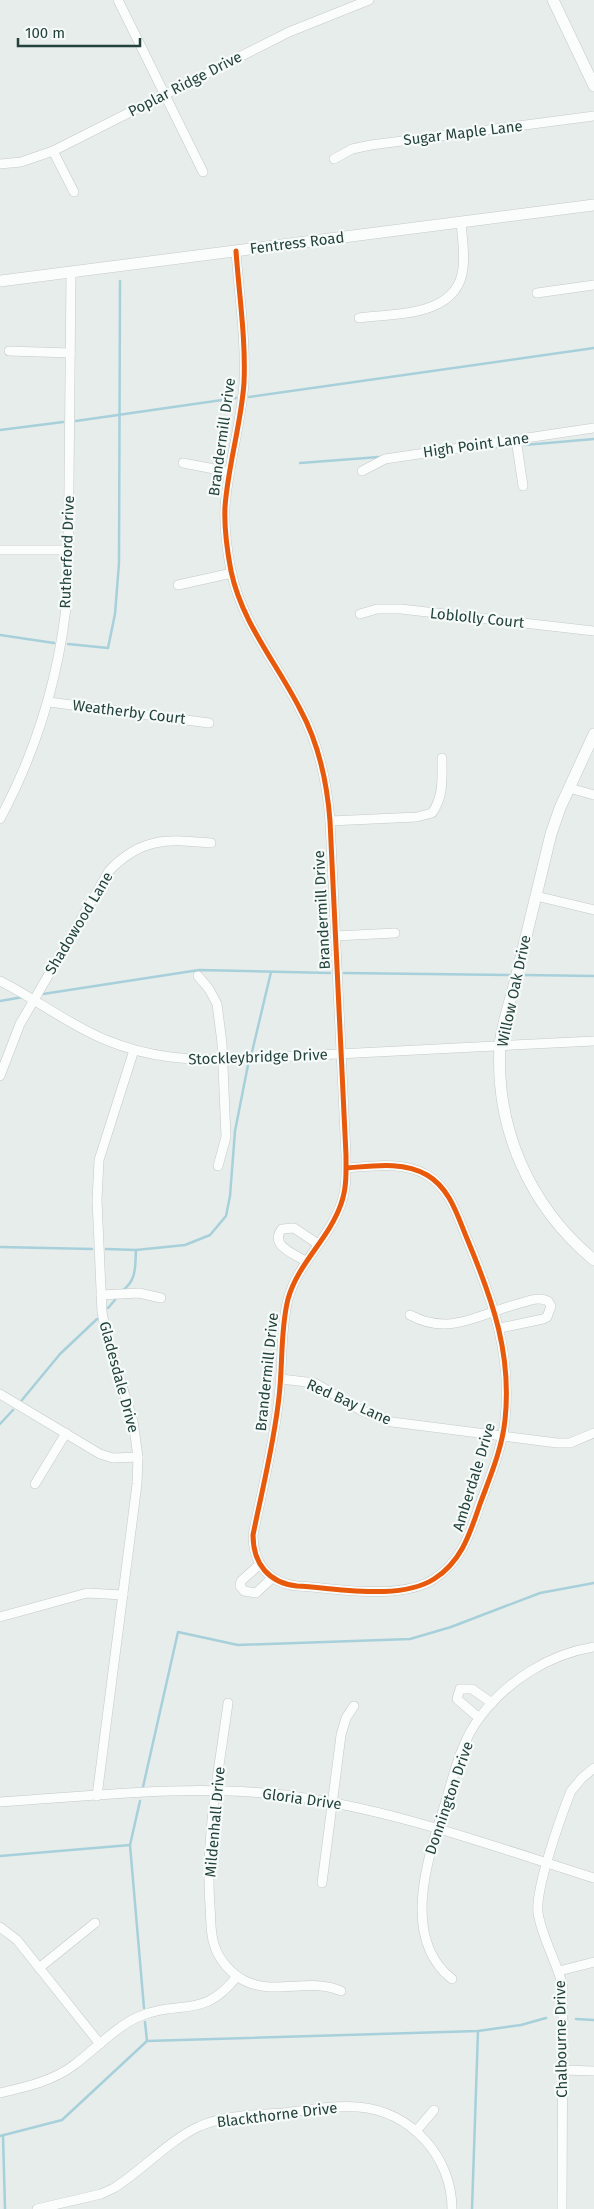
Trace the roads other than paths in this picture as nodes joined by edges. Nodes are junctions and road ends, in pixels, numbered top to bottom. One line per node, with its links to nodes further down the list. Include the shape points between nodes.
1 (118, 0): 5 (street)
2 (368, 0): 5 (street, Poplar Ridge Drive, via 289,32)
3 (552, 0): 4 (street)
4 (594, 86)
5 (165, 94): 7 (street, Poplar Ridge Drive); 10 (street)
6 (594, 116): 8 (street, Sugar Maple Lane, via 371,144 352,149)
7 (53, 151): 9 (street, Poplar Ridge Drive, via 21,162); 11 (street)
8 (334, 159)
9 (0, 164)
10 (203, 172)
11 (74, 192)
12 (594, 204): 13 (street, Fentress Road)
13 (461, 222): 14 (street, Fentress Road); 19 (street, via 463,269 460,282 451,295 428,309)
14 (236, 251): 15 (street, Fentress Road); 26 (street, Brandermill Drive, via 244,381)
15 (71, 272): 16 (street, Fentress Road); 21 (street, Rutherford Drive)
16 (0, 281)
17 (594, 285): 18 (street)
18 (537, 293)
19 (359, 318)
20 (9, 351): 21 (street)
21 (70, 352): 29 (street, Rutherford Drive)
22 (594, 428): 23 (street, High Point Lane)
23 (516, 439): 25 (street, High Point Lane, via 385,459); 27 (street)
24 (183, 463): 26 (street)
25 (362, 471)
26 (230, 472): 30 (street, Brandermill Drive, via 225,523)
27 (523, 486)
28 (0, 550): 29 (street)
29 (68, 550): 34 (street, Rutherford Drive, via 65,621)
30 (232, 573): 31 (street); 41 (street, Brandermill Drive, via 246,616 300,708 312,735 325,777)
31 (178, 585)
32 (360, 614): 33 (street, Loblolly Court, via 384,608 401,609)
33 (594, 631)
34 (49, 702): 35 (street, Weatherby Court); 40 (street, Rutherford Drive, via 28,761)
35 (209, 723)
36 (594, 734): 38 (street, Willow Oak Drive)
37 (442, 758): 41 (street, via 439,803 432,813 417,817)
38 (569, 788): 39 (street); 43 (street, Willow Oak Drive, via 551,834)
39 (594, 795)
40 (0, 819)
41 (330, 821): 46 (street, Brandermill Drive)
42 (211, 844): 49 (street, Shadowood Lane, via 164,840 125,856 102,882)
43 (536, 896): 44 (street); 51 (street, Willow Oak Drive)
44 (594, 910)
45 (395, 933): 46 (street)
46 (335, 936): 53 (street, Brandermill Drive)
47 (198, 976): 54 (street, via 217,1004)
48 (0, 981): 49 (street, Stockleybridge Drive)
49 (33, 999): 52 (street, Stockleybridge Drive, via 105,1040); 55 (street, Shadowood Lane)
50 (594, 1041): 51 (street, Stockleybridge Drive)
51 (500, 1044): 53 (street, Stockleybridge Drive); 59 (street, Willow Oak Drive, via 505,1114 521,1166 548,1214)
52 (134, 1050): 54 (street, Stockleybridge Drive, via 169,1058); 61 (street, Gladesdale Drive, via 99,1160 97,1200)
53 (342, 1054): 54 (street, Stockleybridge Drive); 57 (street, Brandermill Drive)
54 (222, 1060): 56 (street, via 226,1137)
55 (0, 1076)
56 (218, 1166)
57 (346, 1168): 58 (street, Brandermill Drive, via 342,1202); 63 (street, Amberdale Drive, via 402,1166 438,1183 457,1214)
58 (318, 1244): 60 (street, Brandermill Drive); 60 (street, via 294,1228 282,1229 278,1234 277,1241 281,1246)
59 (594, 1260)
60 (305, 1261): 66 (street, Brandermill Drive, via 286,1308)
61 (101, 1295): 62 (street, via 139,1293); 71 (street, Gladesdale Drive, via 104,1325 130,1407)
62 (161, 1298)
63 (495, 1309): 64 (street, via 453,1325 428,1323); 65 (street, Amberdale Drive); 65 (street, via 536,1299 548,1301 551,1306 543,1319)
64 (410, 1315)
65 (500, 1328): 70 (street, Amberdale Drive, via 506,1380)
66 (281, 1379): 70 (street, Red Bay Lane, via 315,1383 362,1411 392,1422); 73 (street, Brandermill Drive, via 276,1423 253,1535 253,1546)
67 (0, 1394): 68 (street)
68 (66, 1433): 71 (street, via 100,1454 113,1458); 72 (street)
69 (594, 1433): 70 (street, Red Bay Lane, via 570,1443)
70 (502, 1438): 74 (street, Amberdale Drive, via 467,1542 449,1567 434,1579 412,1588 390,1591 297,1586)
71 (138, 1457): 75 (street, Gladesdale Drive)
72 (35, 1484)
73 (262, 1568): 74 (street, Amberdale Drive); 74 (street, via 241,1581 244,1591 256,1593)
74 (272, 1578)
75 (123, 1595): 76 (street, via 87,1593); 84 (street, Gladesdale Drive)
76 (0, 1617)
77 (594, 1647): 79 (street, Donnington Drive, via 533,1669)
78 (228, 1703): 83 (street, Mildenhall Drive)
79 (492, 1703): 81 (street, Donnington Drive); 81 (street, via 472,1689 460,1689 457,1699)
80 (354, 1706): 86 (street, via 342,1729)
81 (479, 1718): 87 (street, Donnington Drive, via 460,1756)
82 (594, 1768): 88 (street, Chalbourne Drive, via 571,1791)
83 (217, 1791): 84 (street, Gloria Drive); 86 (street, Gloria Drive); 96 (street, Mildenhall Drive, via 209,1875 212,1933 219,1955)
84 (97, 1796): 85 (street, Gloria Drive)
85 (0, 1802)
86 (332, 1802): 87 (street, Gloria Drive); 90 (street)
87 (437, 1829): 88 (street, Gloria Drive); 97 (street, Donnington Drive, via 424,1878 424,1926 435,1962)
88 (547, 1863): 89 (street, Gloria Drive); 95 (street, Chalbourne Drive, via 539,1892 538,1912)
89 (594, 1878)
90 (322, 1883)
91 (95, 1924): 94 (street)
92 (0, 1927): 94 (street, via 11,1933)
93 (594, 1962): 95 (street)
94 (39, 1968): 99 (street)
95 (559, 1971): 100 (street, Chalbourne Drive, via 563,1986)
96 (237, 1976): 98 (street, Mildenhall Drive, via 267,1988 316,1984); 99 (street, via 216,1999 140,2016)
97 (452, 1978)
98 (341, 1991)
99 (100, 2044): 102 (street, via 52,2078)
100 (563, 2070): 101 (street); 108 (street, Chalbourne Drive)
101 (594, 2071)
102 (0, 2093)
103 (434, 2110): 104 (street)
104 (416, 2131): 105 (street, Blackthorne Drive, via 382,2112 358,2107 229,2118 191,2131 114,2188); 107 (street, Blackthorne Drive, via 443,2166)
105 (71, 2205): 106 (street, Blackthorne Drive)
106 (37, 2209)
107 (452, 2209)
108 (562, 2209)

